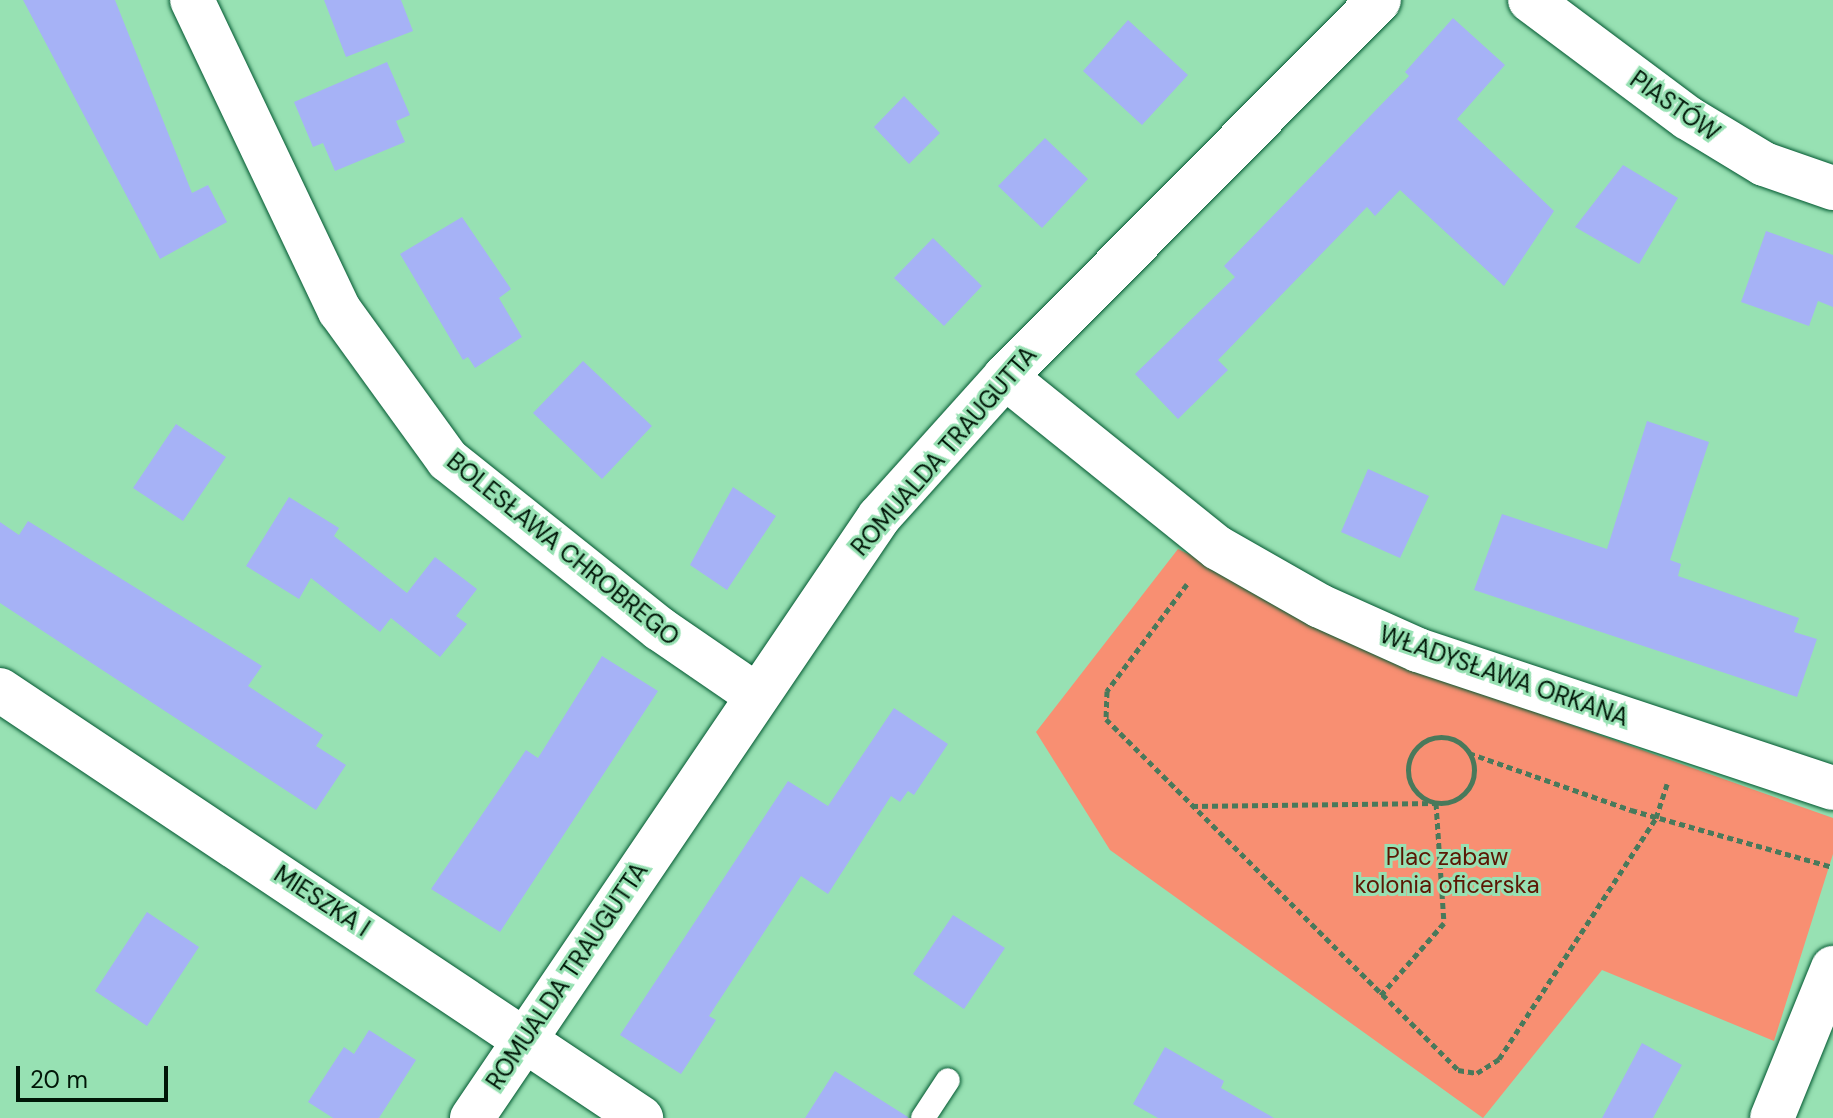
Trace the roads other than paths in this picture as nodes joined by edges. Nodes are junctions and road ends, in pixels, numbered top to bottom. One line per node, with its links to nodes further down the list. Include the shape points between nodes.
1 (192, 0): 7 (street, BOLESŁAWA CHROBREGO, via 340,311 448,460 660,629)
2 (1379, 0): 5 (street, ROMUALDA TRAUGUTTA)
3 (1530, 0): 4 (street, PIASTÓW, via 1688,118 1764,164)
4 (1833, 188)
5 (1005, 377): 7 (street, ROMUALDA TRAUGUTTA, via 879,517); 8 (street, WŁADYSŁAWA ORKANA, via 1218,548 1320,606 1418,650)
6 (0, 690): 10 (street, MIESZKA I)
7 (756, 695): 10 (street, ROMUALDA TRAUGUTTA)
8 (1833, 788)
9 (1833, 968): 15 (street)
10 (527, 1036): 12 (street, ROMUALDA TRAUGUTTA); 13 (street, MIESZKA I)
11 (948, 1080): 14 (lane)
12 (472, 1118)
13 (641, 1118)
14 (923, 1118)
15 (1772, 1118)

